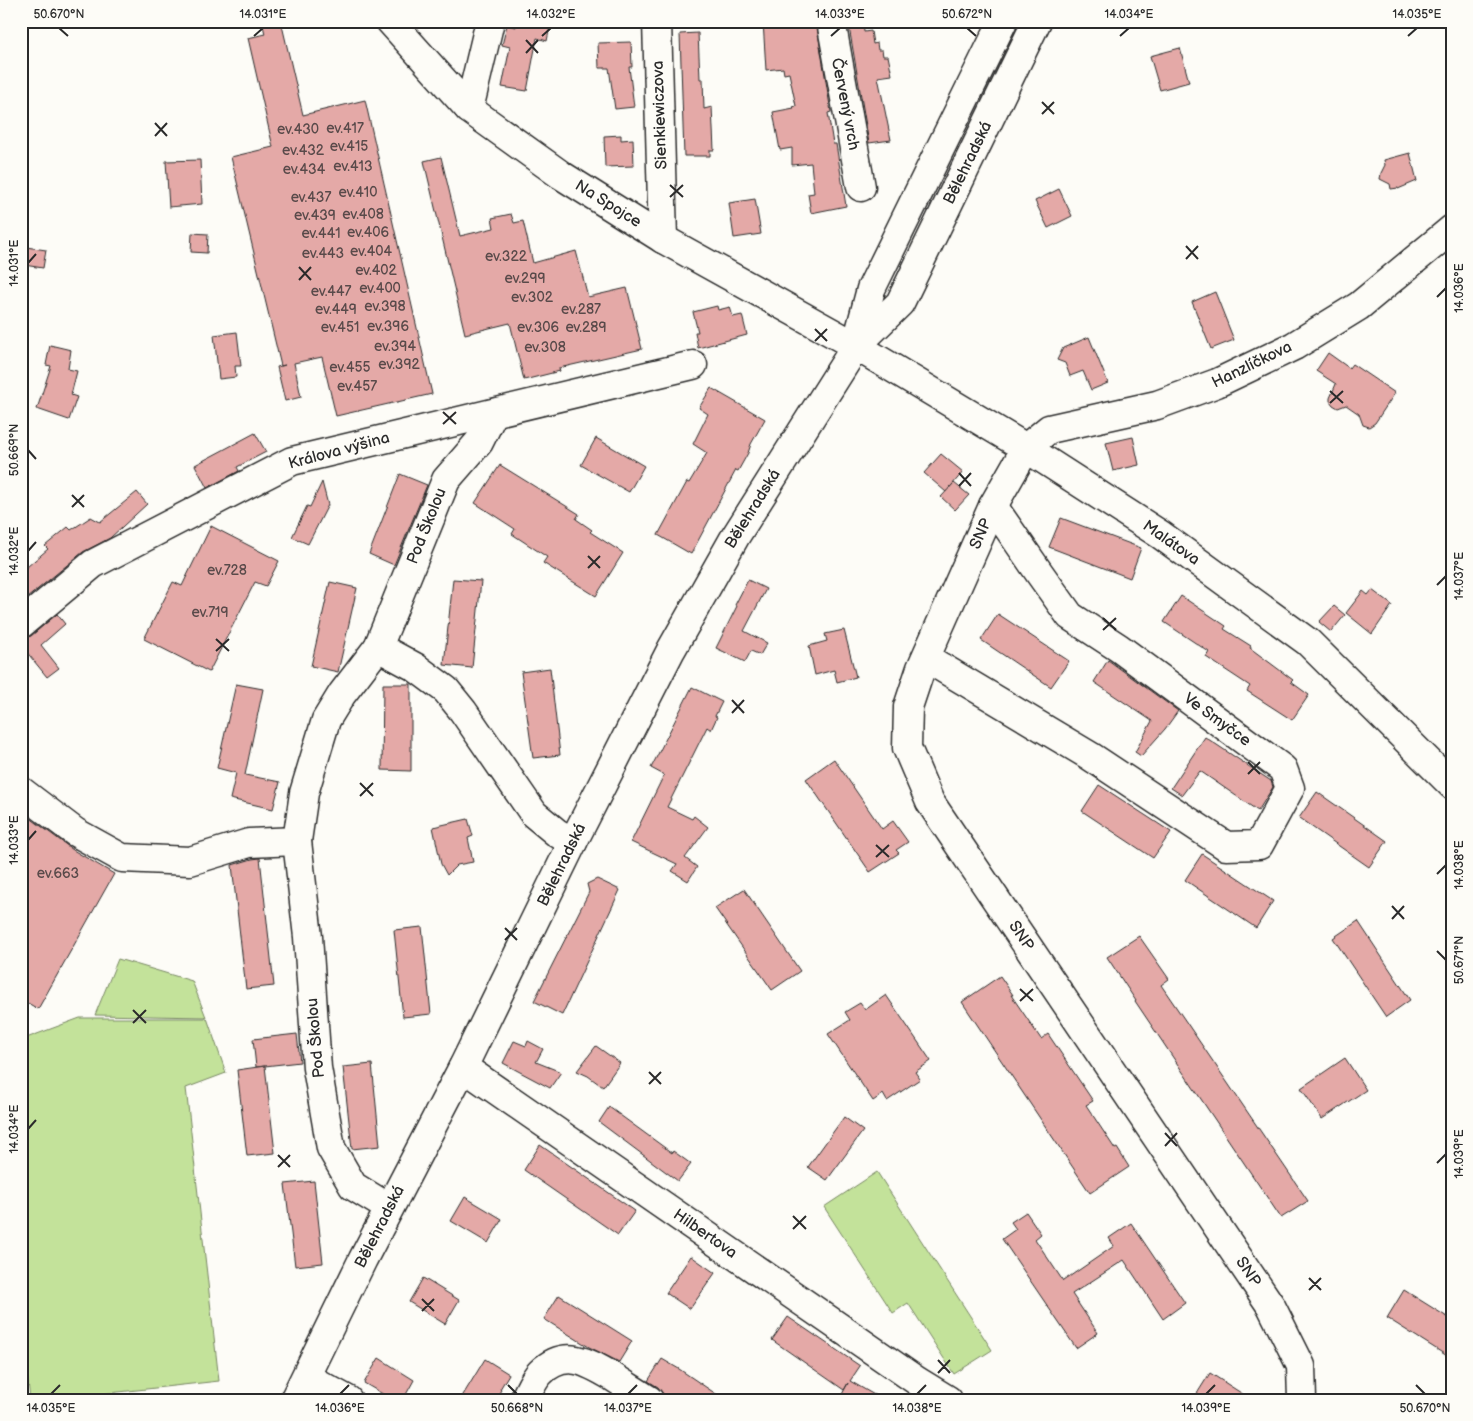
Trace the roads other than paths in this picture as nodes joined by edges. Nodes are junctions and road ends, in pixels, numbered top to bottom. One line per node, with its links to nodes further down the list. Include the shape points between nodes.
1 (390, 21): 8 (street, Na Spojce)
2 (414, 21): 8 (street)
3 (490, 21): 9 (street)
4 (657, 21): 12 (street, Sienkiewiczova)
5 (831, 21): 10 (street, Červený vrch)
6 (1003, 21): 13 (street, Bělehradská, via 871,289)
7 (1038, 21): 13 (street, Bělehradská, via 900,303)
8 (422, 57): 9 (street, Na Spojce)
9 (469, 109): 12 (street, Na Spojce, via 561,175)
10 (861, 187)
11 (1452, 229): 16 (street, Hanzlíčkova, via 1359,306 1294,346 1217,383 1157,405 1049,429)
12 (663, 239): 13 (street, Na Spojce)
13 (856, 346): 16 (street, Malátova); 24 (street, Bělehradská, via 740,528 671,650)
14 (693, 365): 15 (street, Králova výšina)
15 (493, 414): 18 (street, Králova výšina, via 292,461 93,564); 19 (street, Pod Školou, via 479,442 446,480)
16 (1026, 448): 17 (street, SNP); 21 (street, Malátova, via 1162,536 1308,642)
17 (993, 506): 20 (street, SNP); 20 (street, Ve Smyčce, via 1070,616 1284,769 1290,788 1259,845 1226,846 1090,756)
18 (21, 624)
19 (378, 647): 23 (street, Pod Školou, via 326,720 304,793); 24 (street, via 415,667 446,690 534,814 556,833)
20 (926, 658): 33 (street, SNP, via 908,707 907,748 930,802 1271,1306 1301,1366)
21 (1452, 785)
22 (21, 791): 23 (street, via 75,832 122,858 190,861 249,843)
23 (297, 841): 26 (street, Pod Školou, via 308,937 317,1068 331,1148 354,1186)
24 (573, 842): 25 (street, Bělehradská)
25 (463, 1067): 26 (street, Bělehradská); 28 (street, Hilbertova)
26 (389, 1208): 27 (street, Bělehradská)
27 (300, 1388): 29 (street)
28 (912, 1391): 32 (street, Hilbertova)
29 (348, 1400)
30 (524, 1400): 31 (street, via 539,1375 549,1366 562,1360 578,1360)
31 (649, 1400)
32 (948, 1400)
33 (1302, 1400)

